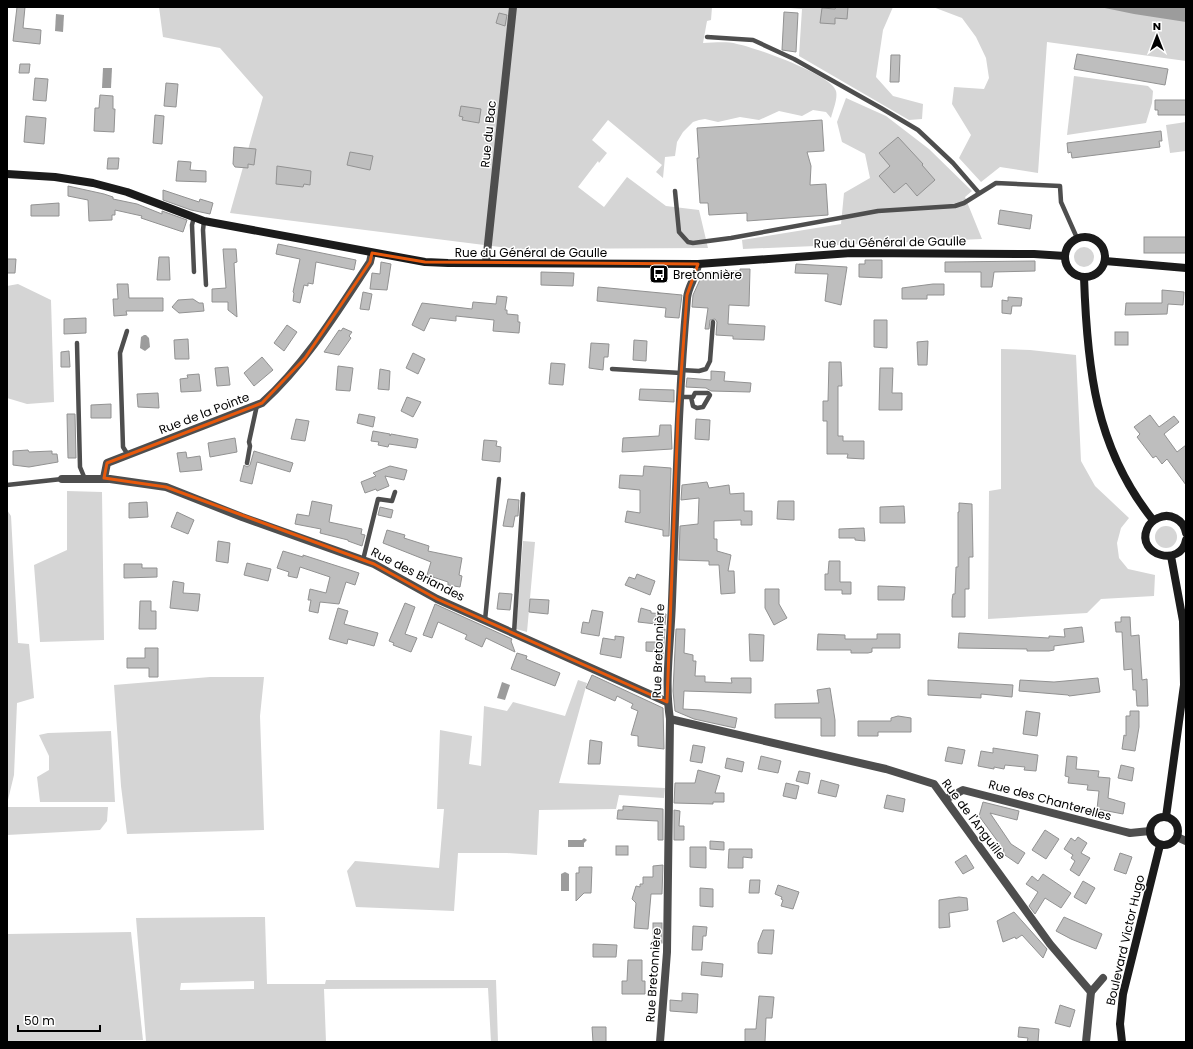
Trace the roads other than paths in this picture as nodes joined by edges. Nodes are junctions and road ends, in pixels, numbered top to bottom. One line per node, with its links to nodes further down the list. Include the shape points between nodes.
1 (513, 7): 12 (street, Rue du Bac)
2 (707, 37): 5 (lane, via 754,40 881,108 918,130 953,163)
3 (7, 174): 6 (main road, Rue du Général de Gaulle, via 93,183 128,192)
4 (675, 191): 5 (lane, via 679,232 688,242 693,243 878,211 955,206)
5 (978, 194): 8 (lane, via 1000,183 1060,186 1061,202)
6 (194, 217): 7 (main road, Rue du Général de Gaulle); 15 (lane)
7 (204, 221): 9 (main road, Rue du Général de Gaulle); 17 (lane)
8 (1077, 238): 10 (main road, via 1068,245); 11 (main road, via 1095,240 1103,249)
9 (372, 253): 12 (main road, Rue du Général de Gaulle, via 425,262); 25 (street, Rue de la Pointe, via 370,262 305,358 282,385 262,404)
10 (1065, 256): 13 (main road, Rue du Général de Gaulle, via 851,253); 16 (main road, via 1068,268 1078,276)
11 (1104, 261): 14 (main road); 16 (main road, via 1099,271 1090,277)
12 (486, 263): 13 (main road, Rue du Général de Gaulle)
13 (698, 264): 22 (street, Rue Bretonnière, via 687,295)
14 (1186, 268)
15 (194, 272)
16 (1084, 277): 35 (main road, via 1091,367 1102,423 1116,460 1130,487)
17 (206, 285)
18 (713, 322): 22 (lane, via 710,361 706,369)
19 (127, 331): 26 (lane, via 120,353 124,447)
20 (77, 343): 30 (lane, via 80,467)
21 (612, 368): 22 (lane)
22 (681, 371): 23 (street, Rue Bretonnière)
23 (679, 397): 24 (lane); 42 (street, Rue Bretonnière)
24 (691, 398)
25 (257, 405): 26 (street, Rue de la Pointe); 27 (lane)
26 (128, 455): 28 (street, Rue de la Pointe, via 107,463)
27 (247, 463)
28 (104, 478): 30 (street); 39 (street, Rue des Briandes, via 166,487)
29 (62, 479): 30 (street); 32 (lane)
30 (85, 479)
31 (499, 479): 40 (lane)
32 (7, 485)
33 (395, 492): 39 (lane, via 392,501 378,499)
34 (523, 494): 41 (lane)
35 (1153, 520): 36 (main road, via 1165,516 1172,517); 38 (main road, via 1146,531 1147,545 1157,555)
36 (1186, 530)
37 (1186, 540): 38 (main road, via 1182,549)
38 (1170, 556): 45 (main road, via 1183,621 1184,685)
39 (363, 560): 40 (street, Rue des Briandes)
40 (485, 620): 41 (street, Rue des Briandes)
41 (514, 634): 42 (street, Rue des Briandes)
42 (667, 702): 43 (street, Rue Bretonnière)
43 (670, 719): 44 (street, Rue de l'Anguille, via 886,769 934,784); 52 (street, Rue Bretonnière, via 668,952)
44 (946, 798): 46 (street, Rue des Chanterelles, via 963,790 1122,832); 51 (street, Rue de l'Anguille, via 1050,944)
45 (1166, 817): 46 (main road, via 1153,822); 47 (main road, via 1177,824)
46 (1150, 831): 49 (main road, via 1153,840)
47 (1177, 837): 48 (street); 49 (main road, via 1168,845)
48 (1186, 841)
49 (1160, 845): 54 (main road, Boulevard Victor Hugo, via 1123,994 1120,1024)
50 (1103, 978): 51 (street)
51 (1091, 992): 53 (street)
52 (660, 1042)
53 (1086, 1042)
54 (1122, 1042)

